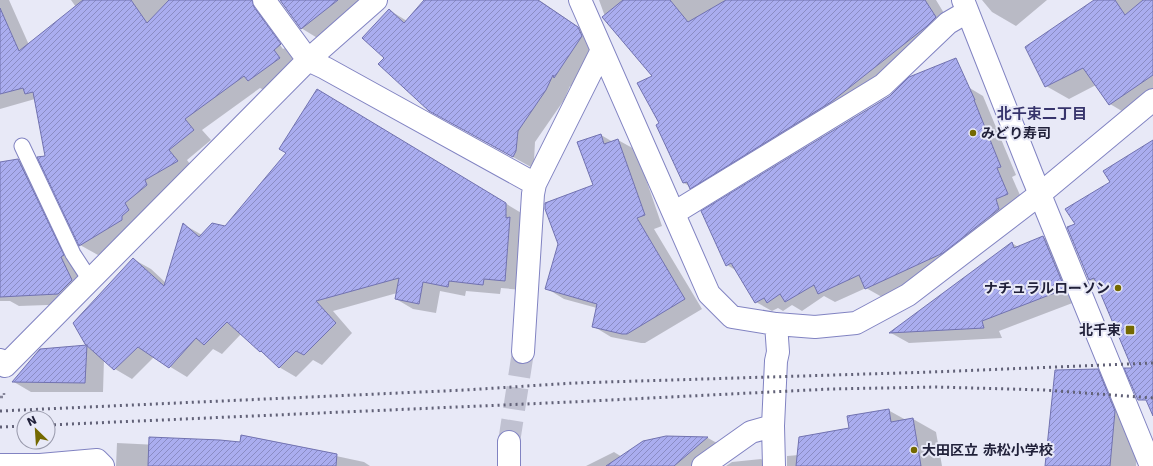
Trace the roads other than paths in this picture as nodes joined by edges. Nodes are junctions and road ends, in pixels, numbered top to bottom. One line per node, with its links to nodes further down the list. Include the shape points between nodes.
1 (264, 0): 6 (street)
2 (376, 0): 6 (street)
3 (580, 0): 5 (street)
4 (965, 6): 10 (street); 11 (street, via 883,85)
5 (602, 50): 9 (street); 11 (street)
6 (308, 60): 9 (street); 12 (street)
7 (1153, 100): 10 (street)
8 (22, 146): 12 (lane, via 72,254)
9 (535, 184): 14 (street)
10 (1040, 194): 13 (street, via 908,296 856,323 815,327); 18 (street)
11 (674, 213): 13 (street, via 709,294 732,317)
12 (90, 280): 15 (street, via 5,366)
13 (776, 324): 16 (street, via 778,352)
14 (523, 352)
15 (0, 360)
16 (773, 426): 23 (street, via 751,432); 24 (street)
17 (510, 442): 22 (street)
18 (1150, 456)
19 (0, 465): 20 (street)
20 (40, 466): 21 (street, via 97,460)
21 (103, 466)
22 (509, 466)
23 (704, 466)
24 (774, 466)

